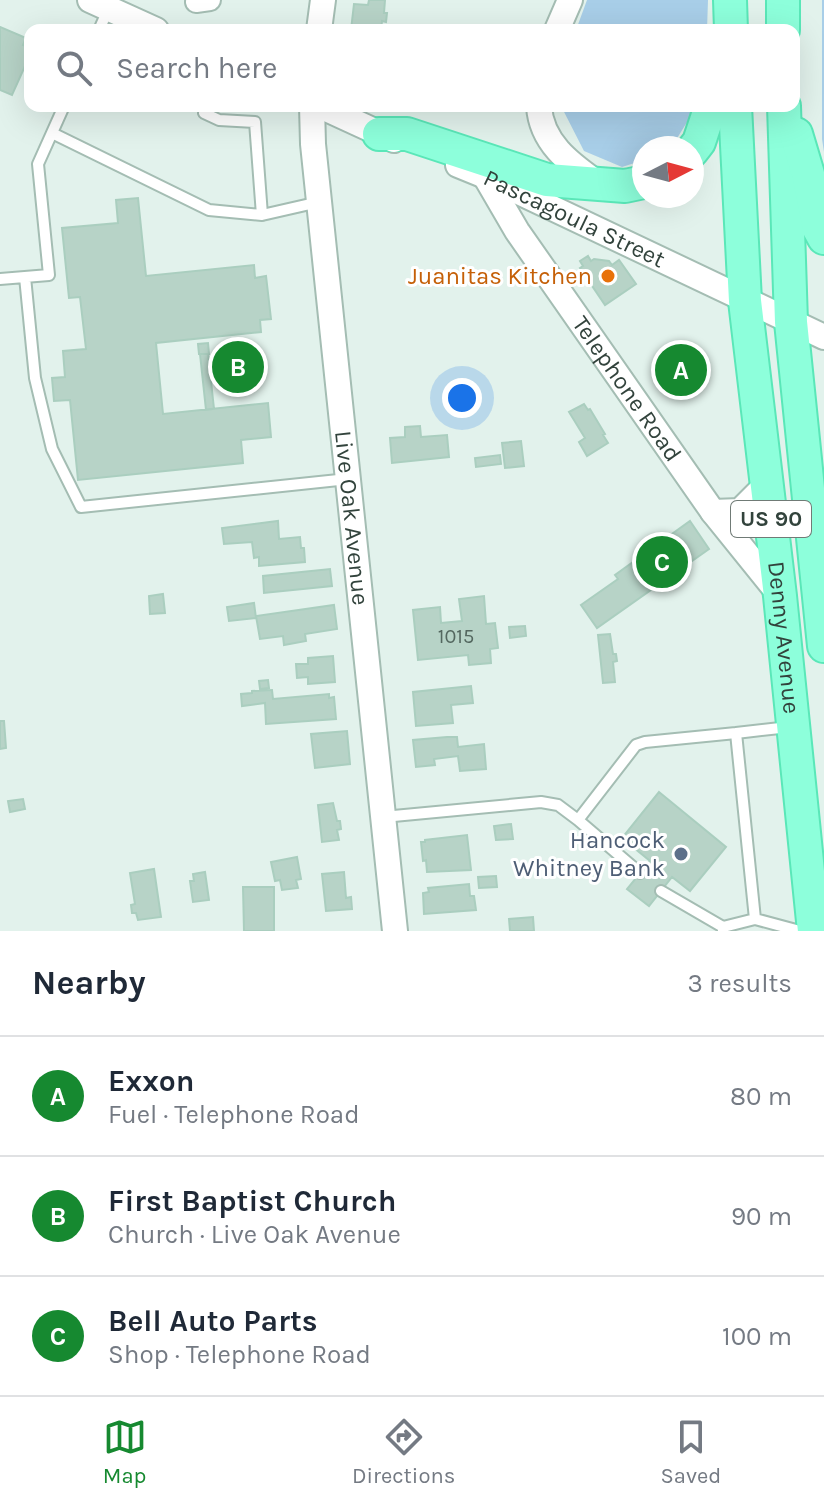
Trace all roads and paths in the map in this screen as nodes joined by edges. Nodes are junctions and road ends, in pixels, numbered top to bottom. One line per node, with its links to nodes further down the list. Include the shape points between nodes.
1 (323, 0): 6 (street)
2 (570, 0): 7 (street)
3 (783, 0): 8 (main road)
4 (99, 13): 5 (street)
5 (136, 24)
6 (320, 24)
7 (560, 24)
8 (783, 24)
9 (61, 112): 18 (lane)
10 (205, 112): 25 (lane, via 219,120 255,122)
11 (312, 112): 24 (street, Live Oak Avenue)
12 (333, 112): 19 (street, Pascagoula Street)
13 (540, 112): 22 (street, via 551,144)
14 (709, 112): 20 (main road)
15 (735, 112): 29 (main road, Denny Avenue / US 90)
16 (785, 112): 30 (main road, Denny Avenue / US 90)
17 (787, 112): 26 (main road)
18 (52, 133): 25 (lane, via 209,210); 27 (lane, via 38,164 49,275)
19 (379, 134): 21 (street, Pascagoula Street); 22 (main road, via 407,134 547,180)
20 (701, 136)
21 (485, 176): 29 (street, Pascagoula Street); 34 (street, Telephone Road, via 517,231)
22 (596, 182): 23 (main road)
23 (632, 185)
24 (319, 202): 25 (lane); 32 (street, Live Oak Avenue)
25 (262, 215)
26 (824, 238)
27 (25, 277): 28 (lane); 32 (lane, via 35,378 52,449 81,507)
28 (0, 279)
29 (745, 301): 30 (street, Pascagoula Street); 33 (main road, Denny Avenue / US 90)
30 (791, 322): 31 (street, Pascagoula Street); 36 (main road, Denny Avenue / US 90)
31 (824, 337)
32 (348, 479): 39 (street, Live Oak Avenue)
33 (767, 484): 34 (street, via 740,511); 35 (main road, Denny Avenue / US 90)
34 (713, 512): 35 (street, Telephone Road)
35 (780, 596): 37 (main road, Denny Avenue / US 90)
36 (824, 646)
37 (794, 727): 38 (lane); 47 (main road, Denny Avenue / US 90)
38 (736, 733): 40 (lane, via 636,745); 43 (lane)
39 (383, 817): 40 (lane, via 541,802 558,805); 45 (street, Live Oak Avenue)
40 (578, 820): 41 (lane)
41 (640, 873)
42 (661, 891): 44 (lane)
43 (755, 919): 44 (lane); 46 (lane)
44 (723, 929)
45 (395, 931)
46 (800, 931)
47 (814, 931)

